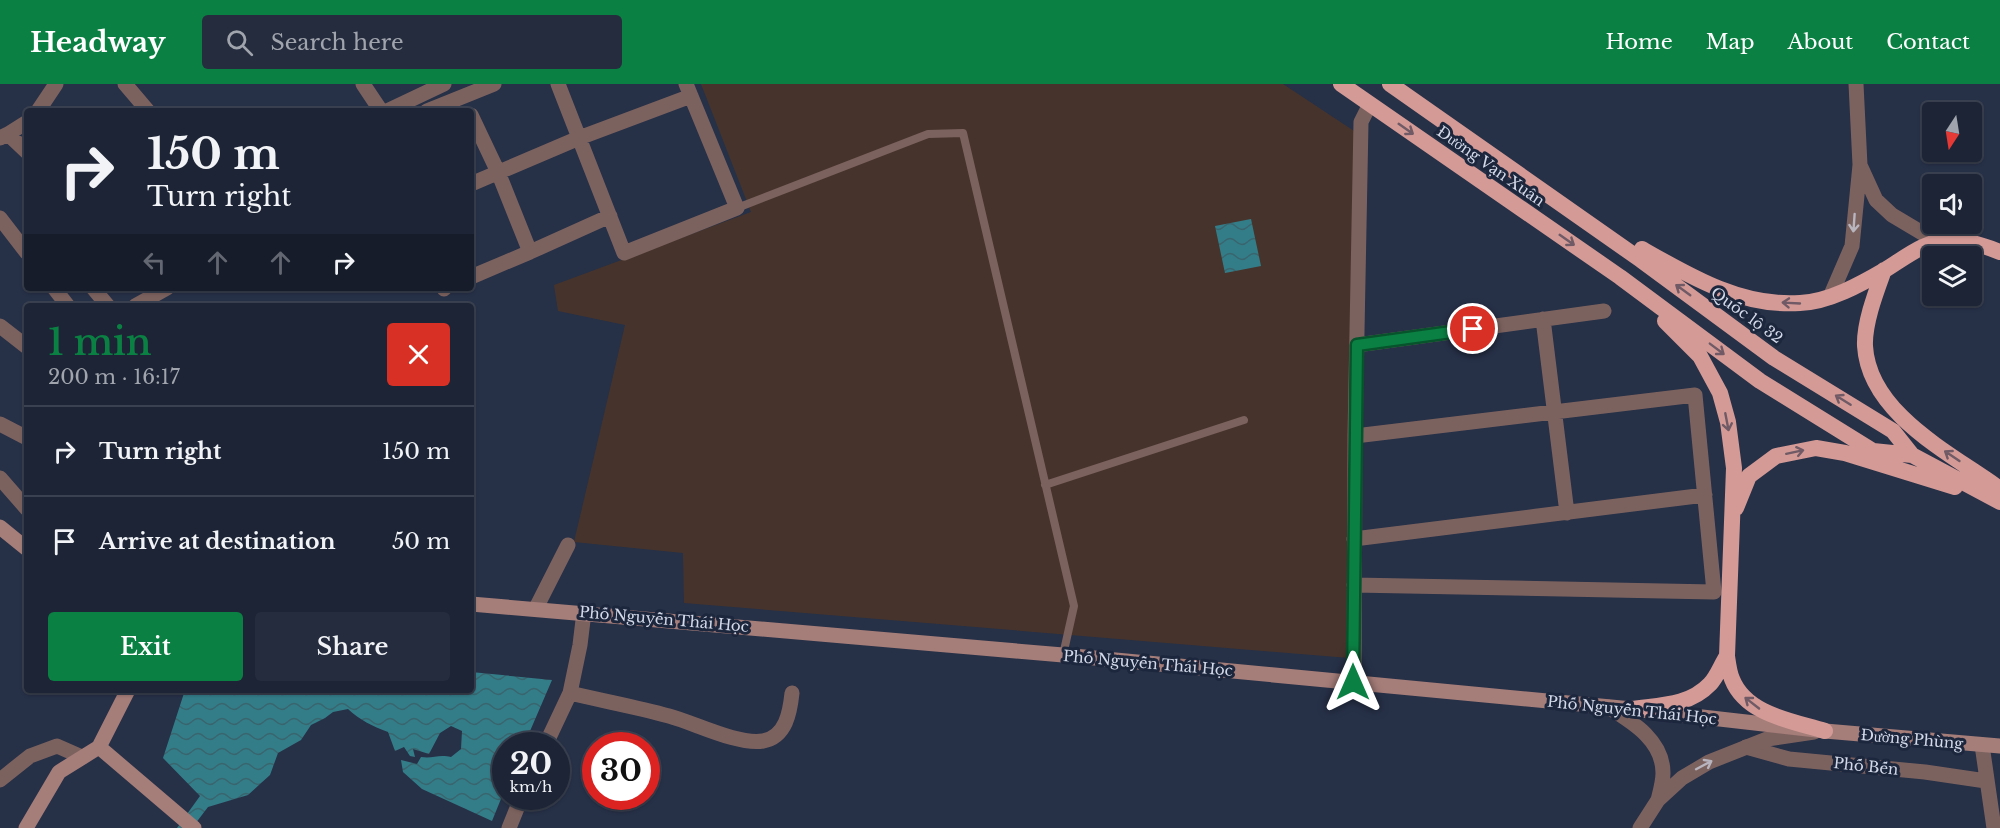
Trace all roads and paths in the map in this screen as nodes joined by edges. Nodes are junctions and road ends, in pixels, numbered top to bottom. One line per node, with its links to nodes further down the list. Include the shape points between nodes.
1 (56, 84): 13 (street)
2 (125, 84): 14 (street)
3 (363, 84): 15 (street)
4 (444, 84): 16 (street)
5 (494, 84): 11 (street)
6 (558, 84): 22 (street)
7 (1341, 84): 12 (highway, Đường Vạn Xuân)
8 (1390, 84): 27 (highway, Đường Vạn Xuân)
9 (1856, 84): 24 (street)
10 (688, 90): 22 (street); 28 (street)
11 (462, 96): 17 (street); 18 (street)
12 (1370, 104): 37 (highway, Đường Vạn Xuân, one-way to 37); 49 (street, via 1361,122)
13 (40, 108)
14 (145, 108)
15 (379, 108)
16 (393, 108)
17 (434, 108)
18 (468, 108)
19 (474, 121): 25 (street)
20 (24, 124): 21 (street)
21 (4, 136): 23 (street)
22 (579, 138): 25 (street); 29 (street)
23 (24, 150)
24 (1860, 165): 31 (street, via 1876,200 1892,215); 41 (street, one-way to 41, via 1852,246)
25 (498, 172): 26 (street); 33 (street)
26 (474, 183)
27 (1560, 203): 41 (highway, one-way to 27, via 1801,303 1764,302 1721,291); 55 (highway, Quốc lộ 32, one-way to 27, via 1893,431 1774,358)
28 (737, 208): 29 (street, via 624,253); 57 (lane, via 928,134 963,133)
29 (610, 216): 33 (street)
30 (0, 218): 32 (street)
31 (1940, 243): 34 (highway, via 1950,240 1984,245); 35 (highway, via 1918,248)
32 (24, 249)
33 (530, 252): 36 (street)
34 (2000, 252)
35 (1884, 270): 41 (highway); 58 (highway, one-way to 35, via 1917,432 1887,401 1872,375 1865,346)
36 (474, 276)
37 (1620, 277): 55 (highway, Quốc lộ 32, one-way to 55, via 1760,381 1853,440 1873,451); 63 (highway, one-way to 63, via 1700,356 1720,393 1734,468)
38 (56, 291): 42 (street)
39 (96, 291): 43 (street)
40 (162, 291): 44 (street)
41 (1830, 297)
42 (66, 303)
43 (106, 303)
44 (140, 303)
45 (1604, 311): 46 (street)
46 (1543, 319): 49 (street); 50 (street)
47 (0, 326): 48 (street)
48 (24, 345)
49 (1357, 345): 54 (street)
50 (1554, 413): 54 (street); 59 (street, via 1695,395); 62 (street)
51 (1244, 420): 57 (lane)
52 (0, 424): 53 (street)
53 (24, 436)
54 (1355, 436): 65 (street)
55 (1912, 455): 60 (highway, Quốc lộ 32)
56 (0, 478): 61 (street)
57 (1045, 485): 72 (lane, via 1074,606)
58 (2000, 489)
59 (1705, 495): 62 (street); 68 (street, via 1714,592)
60 (2000, 503): 63 (highway, one-way to 60, via 1749,476 1776,456 1816,448 1908,471)
61 (24, 506)
62 (1567, 513): 65 (street)
63 (1731, 520): 73 (highway)
64 (0, 527): 67 (main road)
65 (1354, 539): 68 (street)
66 (568, 545): 70 (street)
67 (24, 547)
68 (1354, 585): 74 (street)
69 (474, 604): 70 (main road, Phố Nguyễn Thái Học)
70 (536, 608): 71 (main road, Phố Nguyễn Thái Học)
71 (584, 612): 72 (main road, Phố Nguyễn Thái Học); 76 (street)
72 (1063, 655): 74 (main road, Phố Nguyễn Thái Học)
73 (1727, 656): 79 (highway, via 1711,683 1696,695 1682,702); 80 (highway, one-way to 73, via 1771,715 1749,704 1732,681)
74 (1353, 682): 78 (main road, Phố Nguyễn Thái Học)
75 (126, 693): 82 (main road)
76 (570, 693): 77 (street, via 665,715 734,738 763,741 782,729); 81 (street)
77 (792, 693)
78 (1608, 707): 79 (main road, Phố Nguyễn Thái Học); 88 (street, via 1633,722 1655,744 1663,773)
79 (1632, 709): 80 (main road, Phố Nguyễn Thái Học)
80 (1825, 731): 83 (street, via 1767,739); 84 (main road, Đường Phùng)
81 (552, 732)
82 (99, 747): 85 (main road); 91 (main road)
83 (1746, 747): 87 (street, Phố Bến, via 1789,759); 88 (street, one-way to 83, via 1682,778)
84 (1994, 748): 87 (street)
85 (82, 758): 86 (street, via 57,746 30,756); 90 (main road, via 59,772)
86 (0, 780)
87 (1986, 782): 94 (street)
88 (1658, 801): 93 (street)
89 (516, 810): 92 (street)
90 (26, 828)
91 (194, 828)
92 (509, 828)
93 (1640, 828)
94 (1994, 828)

